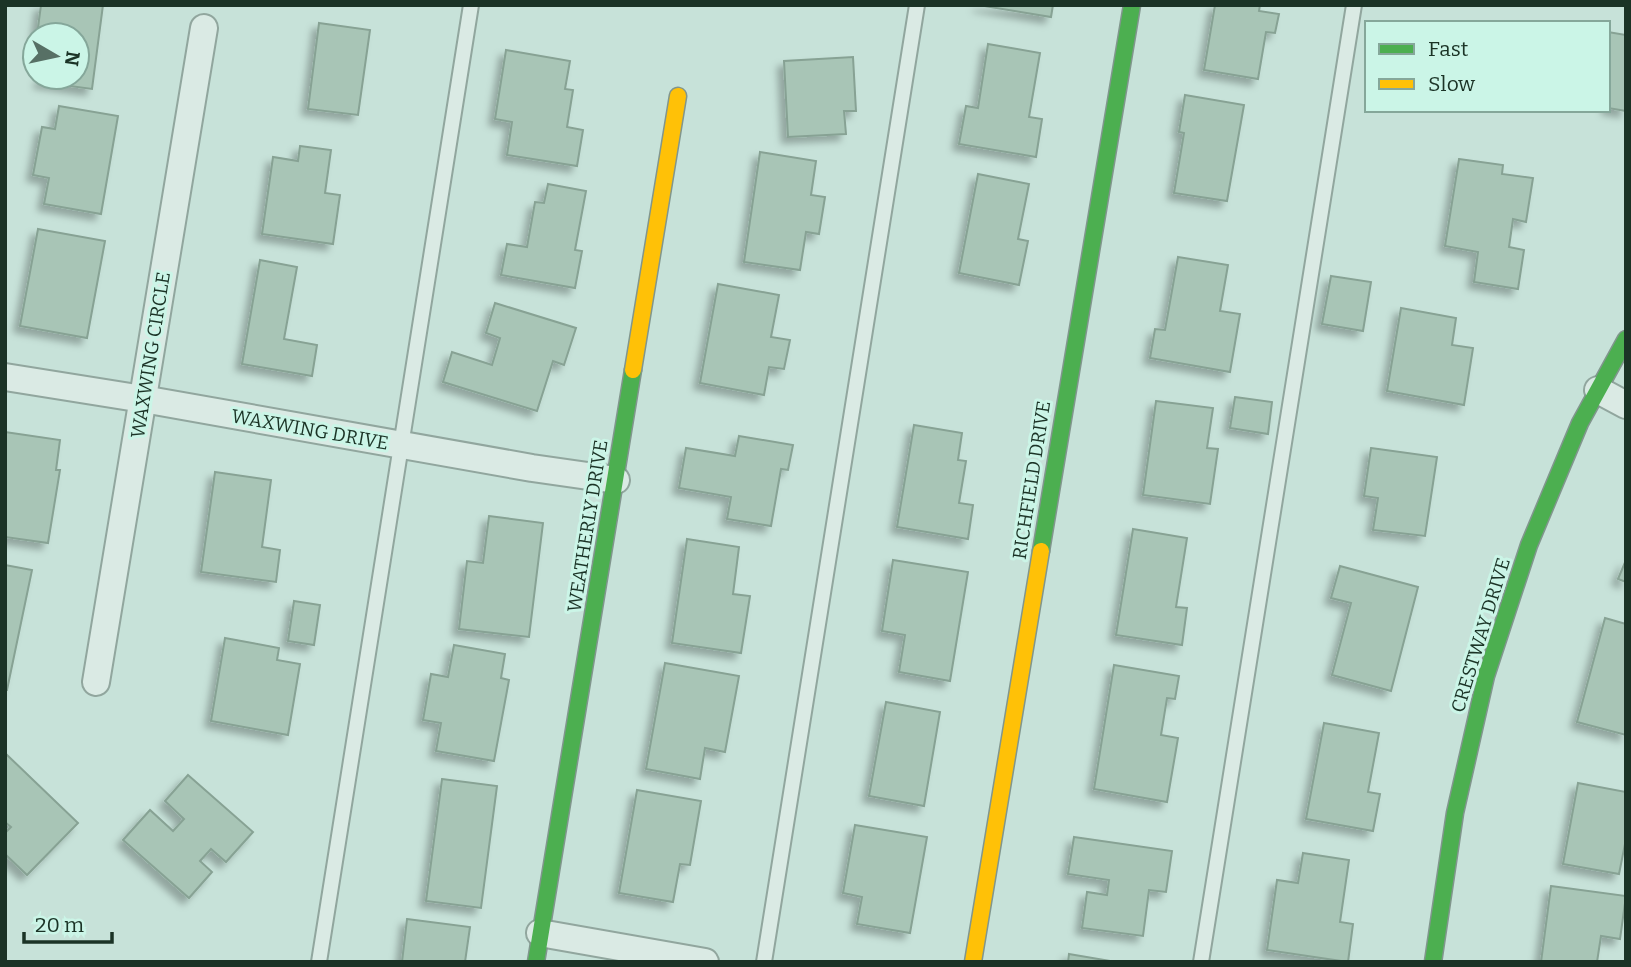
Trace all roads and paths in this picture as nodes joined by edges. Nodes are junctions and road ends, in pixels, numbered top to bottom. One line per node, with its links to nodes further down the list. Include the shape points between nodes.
1 (471, 5): 12 (lane)
2 (917, 5): 19 (lane)
3 (1132, 5): 20 (street, RICHFIELD DRIVE)
4 (1354, 5): 21 (lane)
5 (204, 28): 10 (street, WAXWING CIRCLE)
6 (678, 96): 13 (street, WEATHERLY DRIVE)
7 (1626, 339): 9 (street, CRESTWAY DRIVE)
8 (5, 377): 10 (street, WAXWING DRIVE)
9 (1598, 390): 11 (street); 22 (street, CRESTWAY DRIVE, via 1529,545 1486,676 1455,813)
10 (143, 399): 12 (street, WAXWING DRIVE); 14 (street, WAXWING CIRCLE)
11 (1626, 405)
12 (401, 445): 13 (street, WAXWING DRIVE); 16 (lane)
13 (616, 480): 15 (street, WEATHERLY DRIVE)
14 (96, 682)
15 (540, 933): 17 (street, WEATHERLY DRIVE); 18 (street)
16 (319, 962)
17 (536, 962)
18 (705, 962)
19 (764, 962)
20 (973, 962)
21 (1201, 962)
22 (1433, 962)

